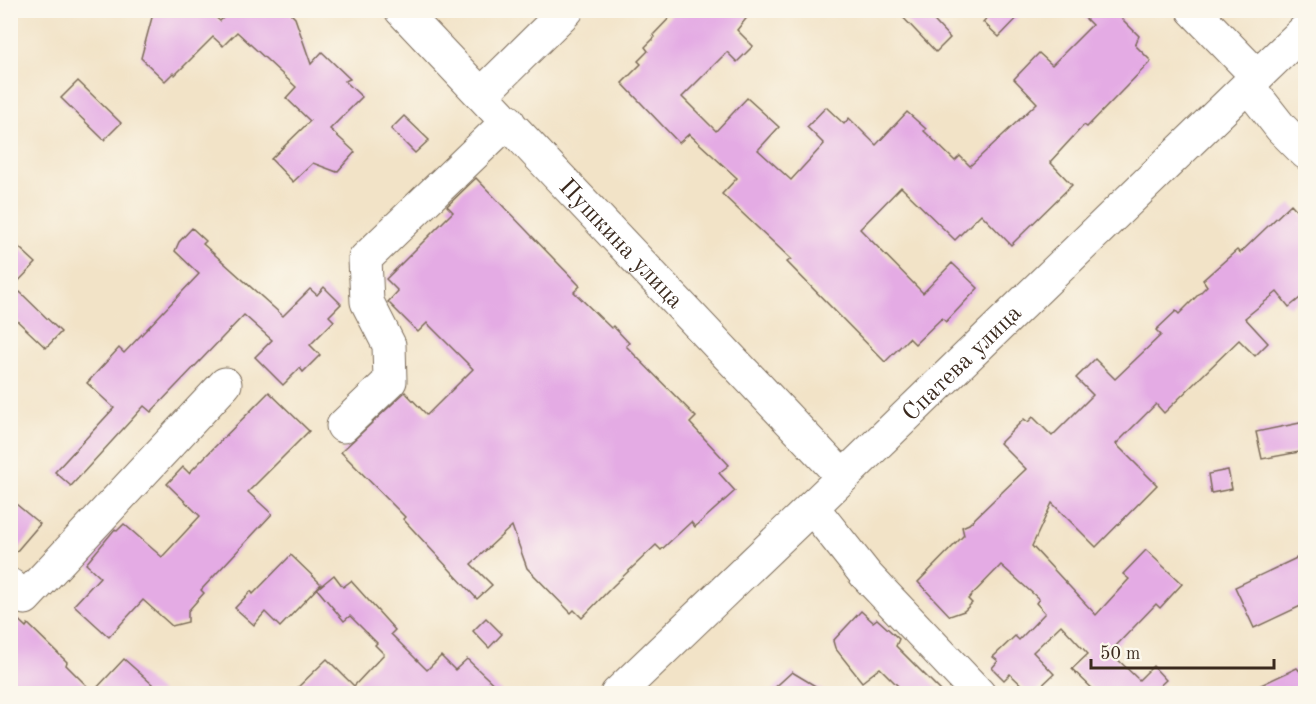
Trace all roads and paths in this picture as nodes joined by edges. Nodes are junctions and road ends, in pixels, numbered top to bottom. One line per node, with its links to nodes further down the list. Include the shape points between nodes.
1 (401, 10): 6 (street, Пушкина улица)
2 (567, 10): 6 (street)
3 (1193, 10): 5 (street)
4 (1305, 29): 5 (street, Спатева улица)
5 (1252, 81): 8 (street, via 1281,128); 11 (street, Спатева улица)
6 (482, 93): 7 (street, Пушкина улица)
7 (508, 121): 10 (street, via 365,259 366,302 389,345 390,381); 11 (street, Пушкина улица)
8 (1305, 153)
9 (225, 384): 13 (street, via 25,598)
10 (343, 426)
11 (843, 477): 12 (street, Спатева улица)
12 (812, 507): 14 (street, Спатева улица); 15 (street, via 866,575)
13 (10, 585)
14 (617, 693)
15 (979, 693)

